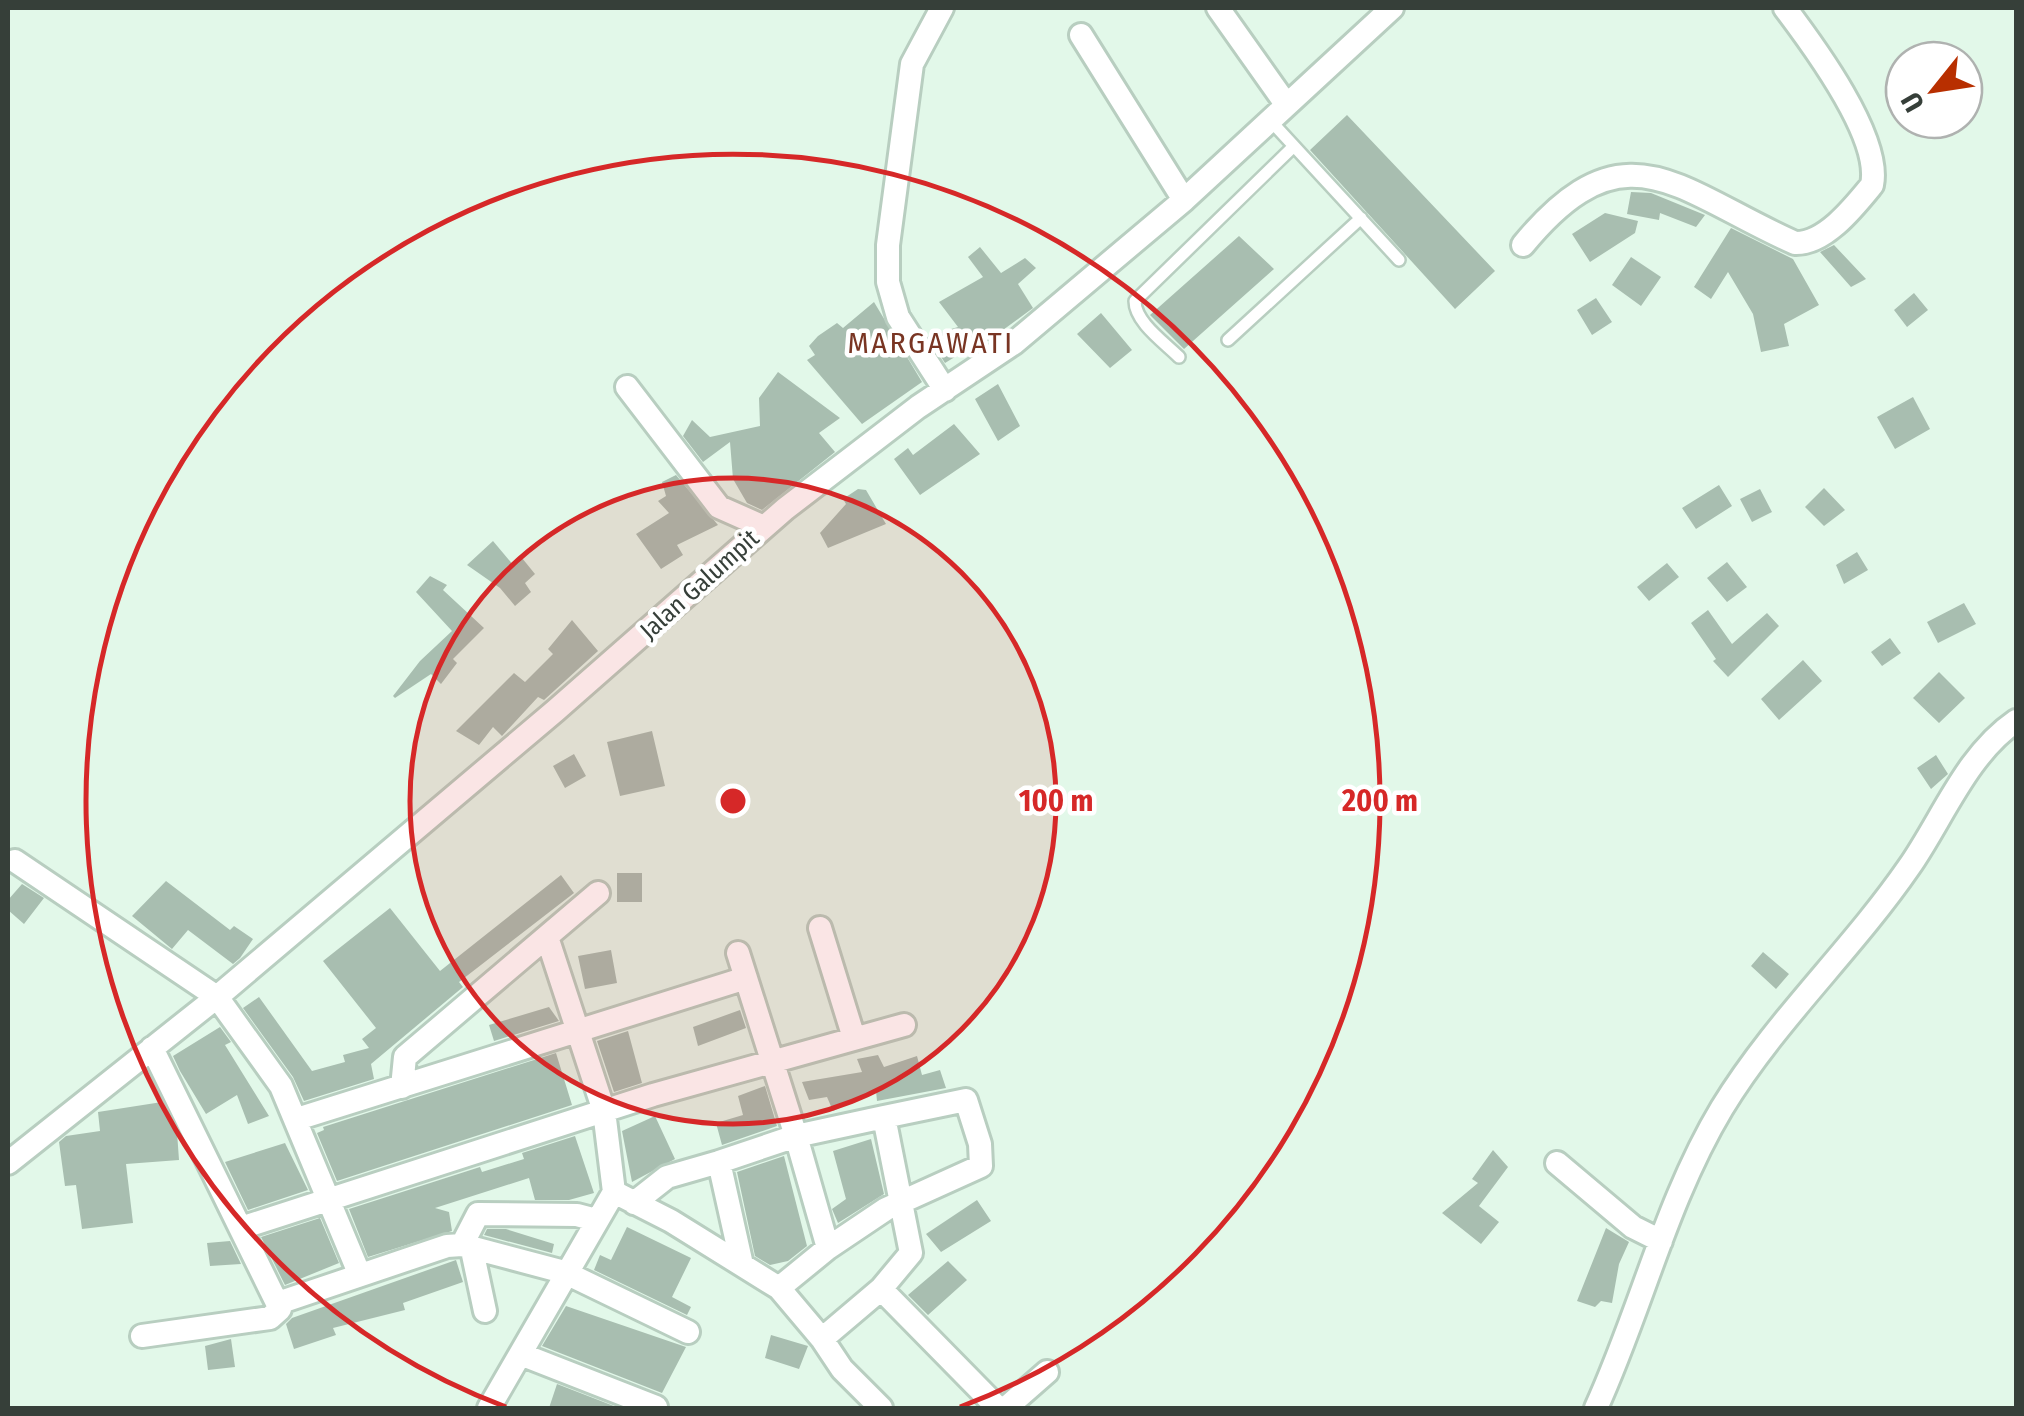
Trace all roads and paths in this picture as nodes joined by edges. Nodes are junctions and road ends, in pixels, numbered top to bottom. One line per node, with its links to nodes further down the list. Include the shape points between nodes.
1 (1218, 8): 6 (street)
2 (1392, 8): 6 (street, Jalan Galumpit)
3 (1785, 8): 10 (street, via 1833,73 1873,163 1872,185 1837,222 1814,240 1795,243 1686,188 1615,175 1596,179 1555,206)
4 (932, 12): 15 (street, via 912,64 888,282 898,317)
5 (1081, 35): 8 (street)
6 (1277, 111): 7 (lane); 8 (street, Jalan Galumpit)
7 (1294, 146): 9 (lane); 13 (lane, via 1135,301 1147,326)
8 (1184, 200): 15 (street, Jalan Galumpit, via 1014,343)
9 (1360, 218): 11 (lane); 12 (lane)
10 (1523, 245)
11 (1399, 260)
12 (1228, 340)
13 (1179, 357)
14 (627, 387): 16 (street, via 720,507)
15 (945, 390): 16 (street, Jalan Galumpit)
16 (764, 527): 24 (street, Jalan Galumpit)
17 (2016, 721): 43 (street, via 1987,749 1909,867 1732,1094)
18 (14, 860): 24 (street)
19 (598, 894): 21 (street)
20 (820, 928): 27 (street)
21 (547, 938): 26 (street); 30 (street, via 405,1057)
22 (738, 953): 23 (street)
23 (746, 978): 26 (street); 29 (street)
24 (217, 997): 28 (street, Jalan Galumpit); 33 (street)
25 (904, 1024): 27 (street)
26 (577, 1032): 30 (street); 31 (street)
27 (854, 1038): 29 (street)
28 (152, 1048): 36 (street, Jalan Galumpit); 42 (street)
29 (775, 1064): 31 (street); 34 (street)
30 (402, 1087): 33 (street)
31 (604, 1111): 38 (street); 39 (street)
32 (884, 1117): 34 (street); 40 (street); 40 (street, via 962,1098 976,1126 979,1169)
33 (298, 1120): 38 (street)
34 (796, 1136): 35 (street); 45 (street)
35 (720, 1162): 39 (street); 46 (street)
36 (8, 1163)
37 (1557, 1163): 43 (street)
38 (326, 1198): 42 (street); 48 (street)
39 (624, 1198): 41 (street); 46 (street)
40 (904, 1202): 45 (street); 50 (street, via 912,1254)
41 (596, 1220): 44 (street, via 478,1214); 47 (street)
42 (241, 1228): 51 (street)
43 (1648, 1235): 63 (street, via 1628,1339)
44 (467, 1248): 47 (street); 48 (street, via 447,1246); 52 (street)
45 (828, 1248): 49 (street)
46 (742, 1265): 49 (street)
47 (564, 1272): 53 (street); 56 (street)
48 (358, 1273): 51 (street)
49 (779, 1288): 55 (street)
50 (881, 1288): 55 (street); 61 (street)
51 (278, 1303): 54 (street, via 279,1312 270,1318)
52 (485, 1312)
53 (688, 1332)
54 (142, 1336)
55 (822, 1339): 60 (street)
56 (523, 1355): 58 (street); 59 (street)
57 (1047, 1372): 62 (street)
58 (656, 1407)
59 (489, 1408)
60 (881, 1408)
61 (998, 1408)
62 (1006, 1408)
63 (1596, 1408)

